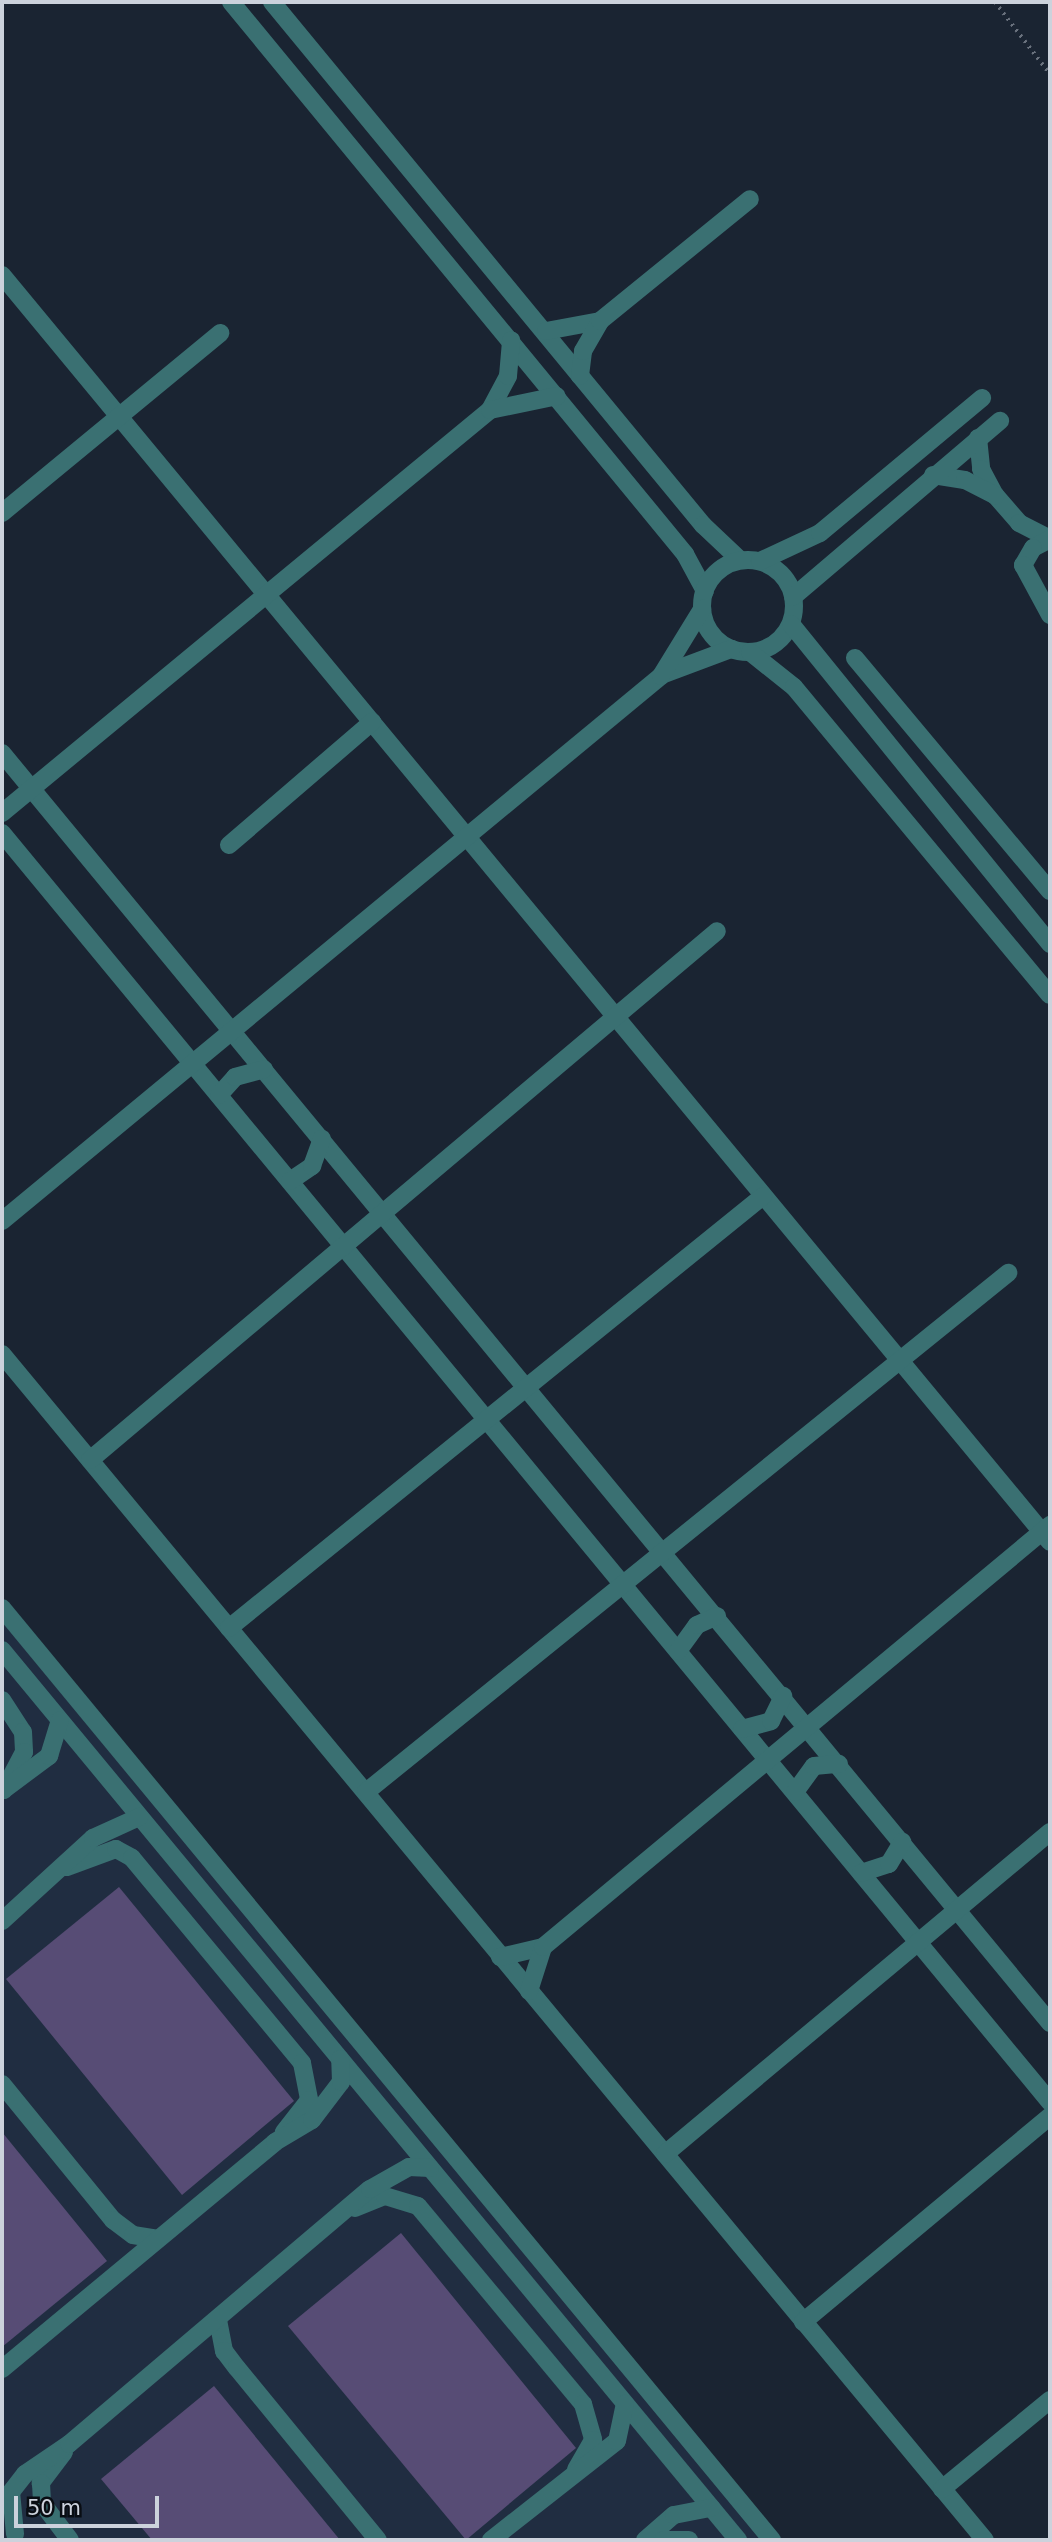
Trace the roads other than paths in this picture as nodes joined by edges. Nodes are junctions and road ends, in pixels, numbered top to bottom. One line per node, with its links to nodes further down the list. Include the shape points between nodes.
1 (231, 2): 8 (street)
2 (272, 2): 6 (street)
3 (750, 199): 5 (street)
4 (2, 275): 13 (street)
5 (600, 321): 6 (street); 9 (street, via 583,351)
6 (545, 331): 9 (street)
7 (220, 332): 13 (street)
8 (511, 340): 10 (street); 12 (street, via 508,376)
9 (580, 376): 21 (street, via 703,525)
10 (556, 396): 12 (street); 26 (street, via 685,554)
11 (982, 398): 22 (street, via 820,533)
12 (491, 410): 24 (street)
13 (118, 416): 18 (street); 24 (street)
14 (1000, 421): 15 (street)
15 (978, 438): 16 (street); 17 (street, via 981,469)
16 (933, 475): 17 (street, via 965,480); 25 (street)
17 (995, 495): 19 (street)
18 (2, 513)
19 (1010, 514): 20 (street); 23 (street)
20 (1050, 539): 23 (street, via 1033,548)
21 (740, 560): 22 (street); 26 (street, via 719,571)
22 (760, 561): 25 (street, via 778,570)
23 (1023, 565): 27 (street)
24 (267, 595): 33 (street); 35 (street)
25 (793, 597): 28 (street)
26 (704, 600): 29 (street, via 707,626); 32 (street)
27 (1050, 615)
28 (791, 624): 30 (street, via 775,643); 42 (street)
29 (731, 649): 30 (street); 32 (street)
30 (750, 652): 43 (street, via 794,687)
31 (855, 658): 40 (street)
32 (661, 676): 38 (street)
33 (372, 722): 38 (street); 39 (street)
34 (2, 754): 35 (street)
35 (32, 789): 36 (street); 45 (street)
36 (2, 813)
37 (2, 834): 46 (street)
38 (467, 836): 44 (street); 45 (street)
39 (229, 845)
40 (1050, 891)
41 (717, 931): 44 (street)
42 (1050, 944)
43 (1050, 995)
44 (617, 1019): 51 (street); 52 (street)
45 (232, 1031): 46 (street); 47 (street)
46 (193, 1063): 48 (street); 53 (street)
47 (264, 1069): 48 (street, via 234,1077); 49 (street)
48 (219, 1095): 50 (street)
49 (321, 1139): 50 (street, via 312,1166); 52 (street)
50 (290, 1181): 54 (street)
51 (763, 1196): 57 (street); 58 (street)
52 (385, 1216): 54 (street); 58 (street)
53 (2, 1221)
54 (346, 1248): 59 (street); 60 (street)
55 (1008, 1273): 57 (street)
56 (2, 1354): 60 (street)
57 (900, 1361): 61 (street); 62 (street)
58 (527, 1388): 59 (street); 62 (street)
59 (488, 1420): 63 (street); 66 (street)
60 (90, 1460): 66 (street)
61 (1047, 1533): 72 (street)
62 (663, 1552): 63 (street); 65 (street)
63 (623, 1584): 68 (street); 77 (street)
64 (2, 1608): 118 (street)
65 (717, 1616): 68 (street, via 688,1632); 69 (street)
66 (229, 1628): 77 (street)
67 (2, 1650): 71 (street)
68 (678, 1651): 73 (street)
69 (783, 1696): 72 (street); 73 (street, via 771,1721)
70 (2, 1700): 76 (street, via 23,1732 24,1752)
71 (60, 1721): 76 (street, via 49,1755); 79 (street)
72 (808, 1725): 74 (street); 75 (street)
73 (742, 1729): 74 (street)
74 (767, 1759): 78 (street); 87 (street)
75 (839, 1765): 78 (street, via 814,1766); 81 (street)
76 (3, 1791)
77 (366, 1792): 88 (street)
78 (795, 1792): 83 (street)
79 (139, 1817): 82 (street, via 111,1825); 91 (street)
80 (1050, 1832): 84 (street)
81 (902, 1842): 83 (street, via 889,1864); 84 (street)
82 (67, 1867): 85 (street); 95 (street, via 116,1849 132,1858 302,2063 311,2082 309,2101)
83 (861, 1873): 86 (street)
84 (959, 1912): 86 (street); 90 (street)
85 (2, 1922)
86 (920, 1945): 93 (street); 96 (street)
87 (543, 1948): 88 (street); 89 (street)
88 (500, 1957): 89 (street)
89 (529, 1992): 96 (street)
90 (1050, 2024)
91 (340, 2059): 95 (street, via 341,2082 332,2099); 97 (street)
92 (2, 2084): 99 (street, via 113,2220 133,2235)
93 (1050, 2102)
94 (1050, 2116): 101 (street)
95 (275, 2142): 99 (street)
96 (664, 2154): 101 (street)
97 (430, 2168): 98 (street, via 391,2174); 104 (street)
98 (348, 2211): 100 (street); 106 (street, via 385,2196 418,2206 583,2404 593,2440)
99 (157, 2239): 102 (street)
100 (218, 2320): 105 (street); 112 (street, via 224,2351)
101 (803, 2322): 107 (street)
102 (4, 2365)
103 (1050, 2400): 107 (street)
104 (625, 2404): 106 (street, via 617,2441); 108 (street)
105 (69, 2444): 110 (street, via 25,2473 10,2492); 111 (street, via 41,2483 42,2503)
106 (576, 2470): 113 (street)
107 (942, 2489): 119 (street)
108 (711, 2508): 114 (street, via 674,2515); 117 (street)
109 (2, 2518): 110 (street)
110 (17, 2537)
111 (70, 2540)
112 (378, 2540)
113 (491, 2540)
114 (645, 2540)
115 (663, 2540): 116 (street)
116 (689, 2540)
117 (738, 2540)
118 (772, 2540)
119 (985, 2540)

